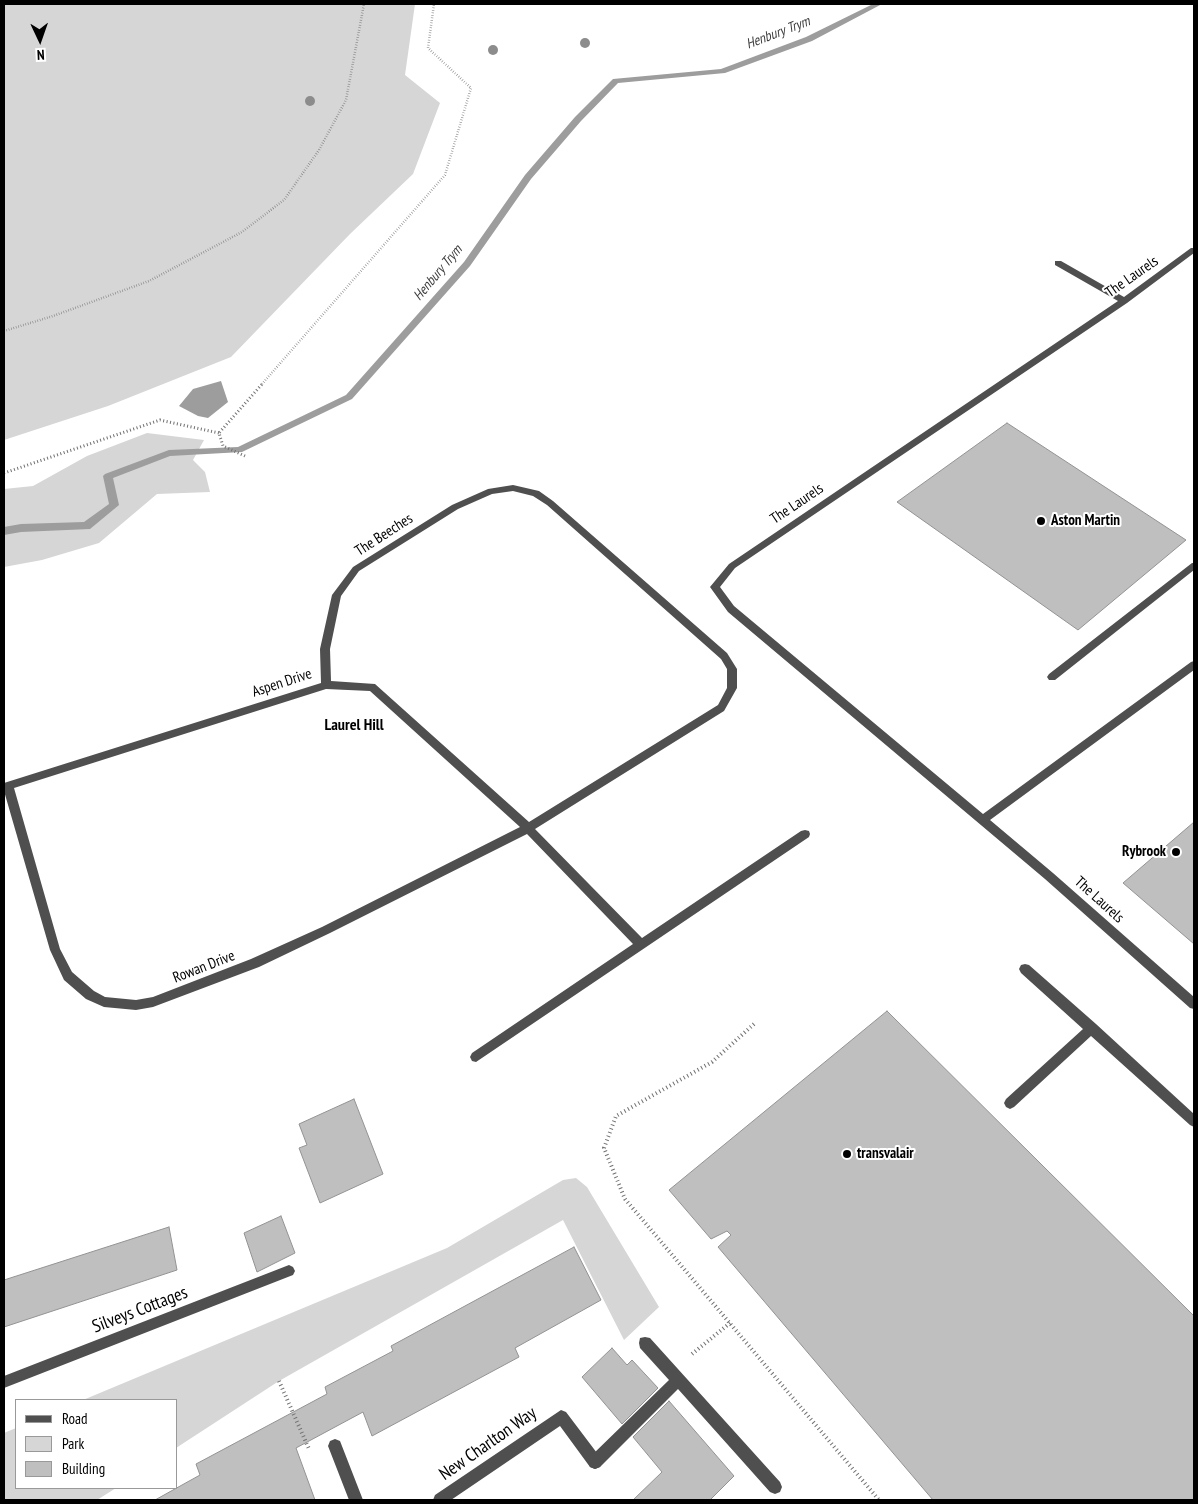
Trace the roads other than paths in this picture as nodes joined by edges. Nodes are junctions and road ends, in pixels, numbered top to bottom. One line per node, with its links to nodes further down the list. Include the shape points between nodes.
1 (1194, 250): 3 (street, The Laurels)
2 (1058, 263): 3 (street)
3 (1124, 301): 10 (street, The Laurels, via 732,566 714,587 731,609)
4 (513, 488): 8 (street, The Beeches, via 491,491 455,506 356,570 338,595 325,649); 11 (street, Rowan Drive, via 536,493 550,503 724,656 732,669 732,688 721,708)
5 (1194, 568): 7 (street, via 1192,566)
6 (1194, 665): 10 (street)
7 (1052, 677)
8 (326, 685): 9 (street, Aspen Drive); 11 (street, Aspen Drive, via 372,687)
9 (7, 787): 11 (street, Rowan Drive, via 55,950 68,976 90,996 120,1005 153,1002 255,963)
10 (983, 820): 15 (street, The Laurels)
11 (528, 828): 13 (street, Aspen Drive)
12 (805, 834): 13 (street)
13 (641, 945): 17 (street)
14 (1025, 969): 16 (street)
15 (1194, 1004)
16 (1092, 1028): 18 (street); 19 (street)
17 (476, 1057)
18 (1010, 1103)
19 (1194, 1121)
20 (289, 1271): 23 (street, Silveys Cottages)
21 (645, 1343): 22 (street)
22 (674, 1376): 25 (street); 27 (street, New Charlton Way, via 595,1462 561,1417)
23 (4, 1382)
24 (335, 1446): 26 (street)
25 (776, 1487)
26 (356, 1500)
27 (440, 1500)

